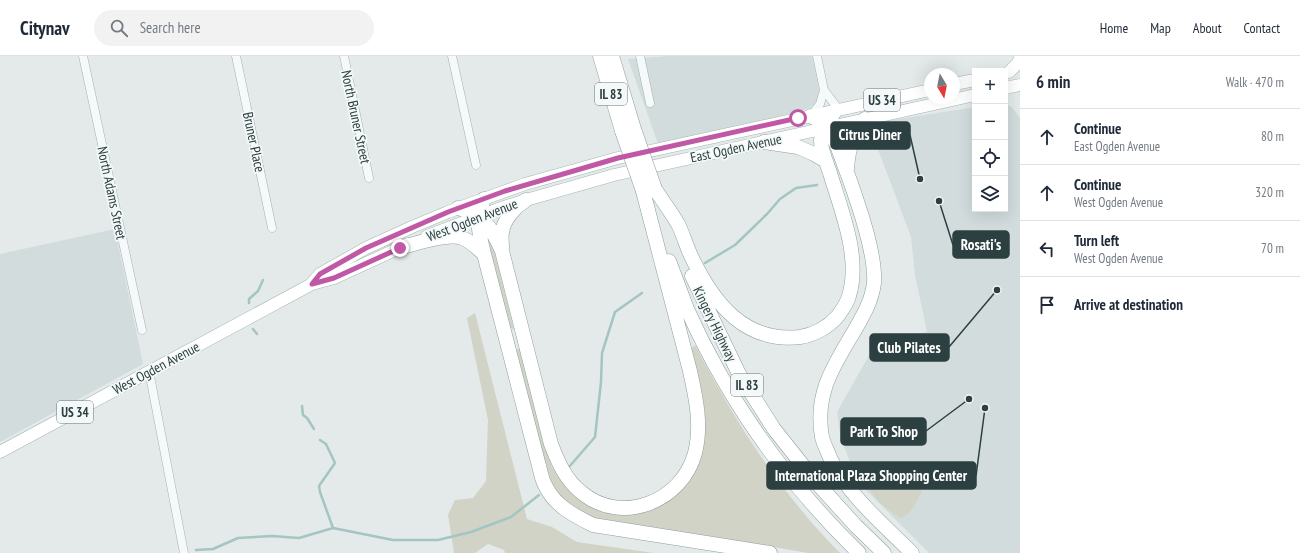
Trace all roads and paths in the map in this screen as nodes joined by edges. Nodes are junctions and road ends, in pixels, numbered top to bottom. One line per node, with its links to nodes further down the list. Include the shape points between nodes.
1 (83, 56): 41 (street, North Adams Street)
2 (236, 56): 36 (street, Bruner Place)
3 (344, 56): 30 (street, North Bruner Street)
4 (452, 56): 27 (street)
5 (600, 56): 23 (highway, Kingery Highway / IL 83)
6 (612, 56): 23 (highway, Kingery Highway / IL 83)
7 (640, 56): 18 (street)
8 (817, 56): 15 (street)
9 (1020, 58): 10 (main road)
10 (1011, 72)
11 (972, 81): 12 (main road)
12 (960, 83)
13 (1020, 85): 14 (main road)
14 (1008, 87)
15 (824, 90): 19 (street); 20 (street, via 820,104)
16 (924, 91): 19 (main road, East Ogden Avenue / US 34)
17 (972, 96): 21 (main road, East Ogden Avenue / US 34)
18 (650, 103)
19 (837, 110): 20 (main road, East Ogden Avenue / US 34); 22 (highway)
20 (811, 116): 22 (highway); 24 (main road, East Ogden Avenue / US 34)
21 (865, 119): 22 (main road, East Ogden Avenue / US 34); 28 (highway, via 848,149)
22 (826, 128): 25 (main road, East Ogden Avenue / US 34); 26 (highway, via 821,140); 28 (highway, via 834,136)
23 (628, 130): 31 (highway, Kingery Highway / IL 83, bridge)
24 (698, 141): 32 (main road, West Ogden Avenue / US 34, via 618,158)
25 (764, 142): 26 (highway, via 798,147); 29 (main road, East Ogden Avenue / US 34)
26 (826, 161): 31 (highway, via 850,243 852,285 844,308 823,328 806,336 770,337 752,330 734,318 718,302 704,281 678,224)
27 (476, 164)
28 (847, 173): 48 (highway, via 872,256 874,284 867,309 831,371 824,390 820,415 823,439 826,450 849,488)
29 (614, 175): 33 (main road, West Ogden Avenue / US 34)
30 (369, 178)
31 (649, 190): 38 (highway, via 696,395 698,422 695,454 687,470 681,481 656,501 631,508 610,507 582,493 567,479 551,444); 46 (highway, Kingery Highway / IL 83, via 687,308 738,405 764,445 802,494); 47 (highway, Kingery Highway / IL 83, via 739,374 774,429 816,482)
32 (484, 198): 34 (main road, West Ogden Avenue / US 34); 35 (highway)
33 (526, 200): 35 (main road, West Ogden Avenue / US 34); 38 (highway, via 517,206 508,218 502,232)
34 (458, 208): 35 (highway); 40 (main road, West Ogden Avenue / US 34, via 366,248 320,274)
35 (478, 216): 37 (main road, West Ogden Avenue / US 34); 38 (highway, via 490,227); 39 (highway)
36 (272, 228)
37 (400, 248): 39 (highway, via 444,237 460,236); 40 (main road, West Ogden Avenue / US 34, via 334,278)
38 (502, 251)
39 (484, 254): 45 (highway, via 538,466 546,488 559,504 577,518 592,525)
40 (312, 284): 42 (main road, West Ogden Avenue / US 34)
41 (142, 330)
42 (149, 371): 43 (main road, West Ogden Avenue / US 34); 44 (street)
43 (0, 452)
44 (184, 553)
45 (770, 553)
46 (859, 553)
47 (884, 553)
48 (912, 553)

